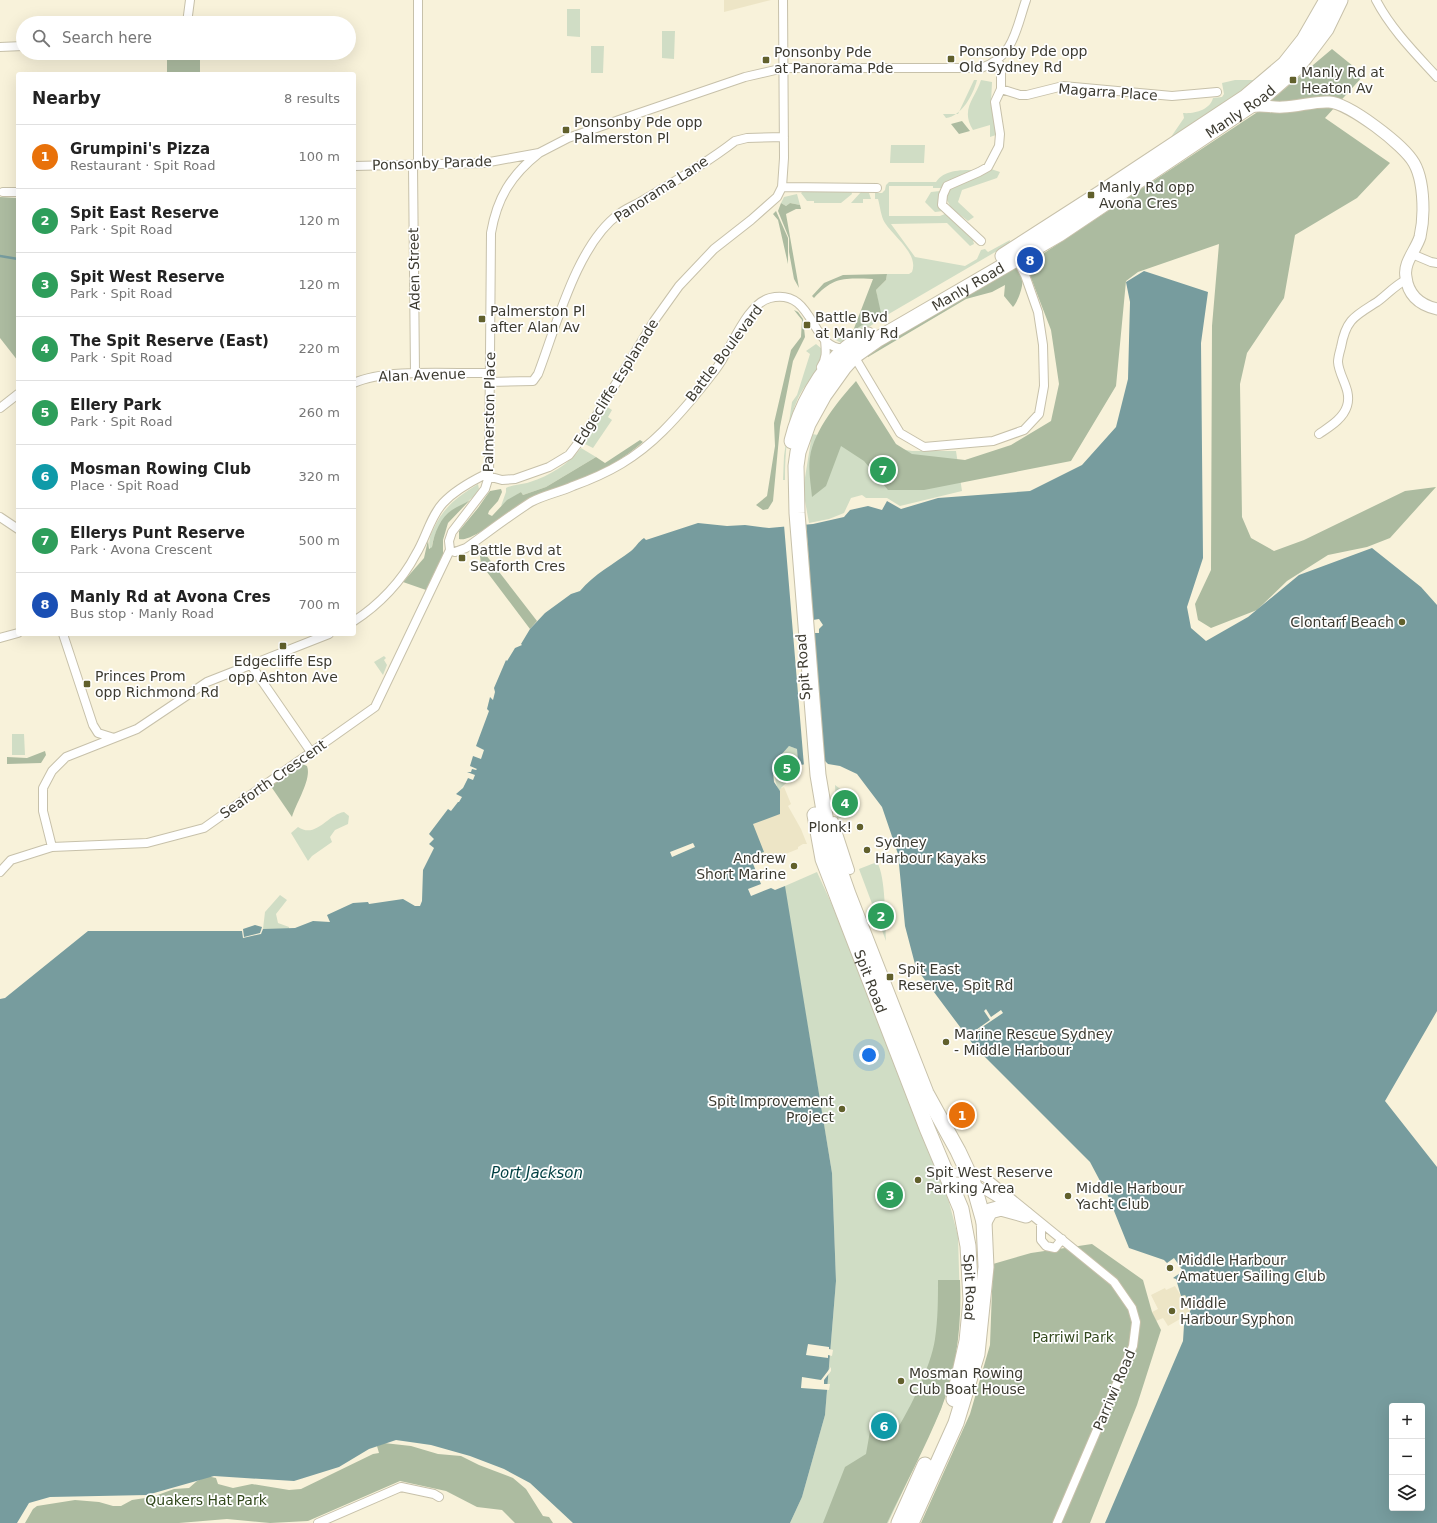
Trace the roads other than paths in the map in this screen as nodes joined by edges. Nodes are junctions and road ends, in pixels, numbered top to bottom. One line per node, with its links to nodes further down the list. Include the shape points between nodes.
1 (190, 0): 8 (street)
2 (418, 0): 21 (street, Aden Street)
3 (783, 0): 12 (street)
4 (1026, 0): 11 (street, via 1012,42)
5 (1327, 0): 29 (highway, Manly Road, via 1304,40 1285,64 1251,93)
6 (1340, 0): 14 (highway, Manly Road, via 1326,28 1305,57)
7 (1376, 0): 13 (street, via 1383,14)
8 (188, 16)
9 (16, 46): 10 (street)
10 (0, 47)
11 (998, 61): 12 (street, Ponsonby Parade, via 981,68); 15 (street, via 1001,68)
12 (784, 68): 19 (street); 20 (street, Ponsonby Parade, via 745,77 618,120 568,138)
13 (1437, 77)
14 (1275, 88): 17 (highway, Manly Road); 18 (street, via 1273,99)
15 (1000, 89): 16 (street, Magarra Place, via 1020,95 1063,86 1172,96); 27 (street, via 995,102 1000,134 996,153 988,167 947,186 943,195 942,205)
16 (1217, 92)
17 (1248, 108): 18 (street, via 1259,105); 29 (highway, Manly Road, via 1060,234)
18 (1280, 108): 28 (street, via 1328,102 1342,105 1356,113 1409,156 1420,177 1422,202 1421,230)
19 (784, 137): 23 (street); 38 (street, Panorama Lane, via 747,138 735,141 619,214 601,230 577,268 538,374 533,381)
20 (539, 153): 21 (street, Ponsonby Parade, via 491,163); 35 (street, Palmerston Place, via 520,169 512,180 493,219 490,253)
21 (415, 165): 22 (street, Ponsonby Parade); 36 (street, Aden Street)
22 (356, 166)
23 (782, 187): 24 (street); 43 (street, Edgecliffe Esplanade, via 777,197 714,249 679,286 569,455 530,475 507,481)
24 (876, 188)
25 (2, 192): 26 (street)
26 (16, 192)
27 (980, 241)
28 (1412, 254): 30 (street); 31 (street, via 1405,271)
29 (1014, 255): 34 (highway, Manly Road); 34 (street, via 1025,275 1038,312 1043,345 1044,386 1039,414 1024,430 993,441 924,447 900,433)
30 (1437, 263)
31 (1406, 280): 32 (street, via 1419,302); 42 (street, via 1364,309 1345,329 1338,362 1348,393 1347,407 1340,418)
32 (1437, 309)
33 (825, 340): 34 (street, via 835,348); 41 (street, via 825,360 810,380 803,395); 47 (street, Battle Boulevard, via 808,312 798,302 781,297 763,300 751,312 717,367 691,399 663,431 630,460 608,472 532,502 466,548)
34 (851, 352): 41 (highway, Manly Road, via 823,374); 44 (highway, Manly Road, via 802,436 796,466)
35 (490, 373): 36 (street, Alan Avenue); 38 (street, Palmerston Place)
36 (415, 374): 37 (street, Alan Avenue, via 387,375)
37 (356, 382)
38 (490, 382): 43 (street, Palmerston Place)
39 (16, 396): 40 (street)
40 (0, 408)
41 (801, 413): 44 (highway, Spit Road, via 789,450 788,468)
42 (1319, 434)
43 (490, 476): 47 (street, Palmerston Place, via 485,489 452,532 449,541); 48 (street, Edgecliffe Esplanade, via 484,475 472,481 443,502 405,572 371,609)
44 (794, 514): 56 (highway, Spit Road)
45 (0, 517): 46 (street)
46 (16, 528)
47 (453, 551): 55 (street, Seaforth Crescent, via 375,707)
48 (356, 620)
49 (16, 634): 52 (street)
50 (64, 636): 54 (street, via 93,725 98,733)
51 (324, 636): 53 (street)
52 (0, 638)
53 (251, 665): 54 (street, via 207,682 137,729); 55 (street)
54 (114, 738): 58 (street, via 66,757 52,771 43,788 43,811)
55 (311, 752): 58 (street, Seaforth Crescent, via 204,828 147,843)
56 (815, 775): 61 (highway, Spit Road, via 815,819 823,859 899,1058); 62 (highway, Spit Road, via 829,840 848,894 926,1093)
57 (834, 821): 59 (street)
58 (52, 848): 60 (street, Seaforth Crescent, via 11,860)
59 (850, 870)
60 (0, 872)
61 (949, 1178): 62 (street, Parriwi Road); 62 (street, Parriwi Road); 68 (highway, Spit Road, via 961,1209 968,1246 971,1288 969,1327 951,1410)
62 (970, 1178): 63 (street, Parriwi Road); 63 (street, Parriwi Road, via 982,1176 990,1181); 64 (highway, Spit Road)
63 (1035, 1219): 64 (highway, via 1001,1208 990,1211); 65 (street, Parriwi Road); 65 (street, via 1041,1240 1046,1246 1055,1248)
64 (984, 1222): 69 (highway, Spit Road, via 985,1289 977,1354 956,1423)
65 (1062, 1239): 70 (street, Parriwi Road, via 1114,1282 1132,1308 1136,1322 1128,1361)
66 (439, 1497): 67 (street, via 401,1487)
67 (318, 1523)
68 (899, 1523)
69 (911, 1523)
70 (1057, 1523)

